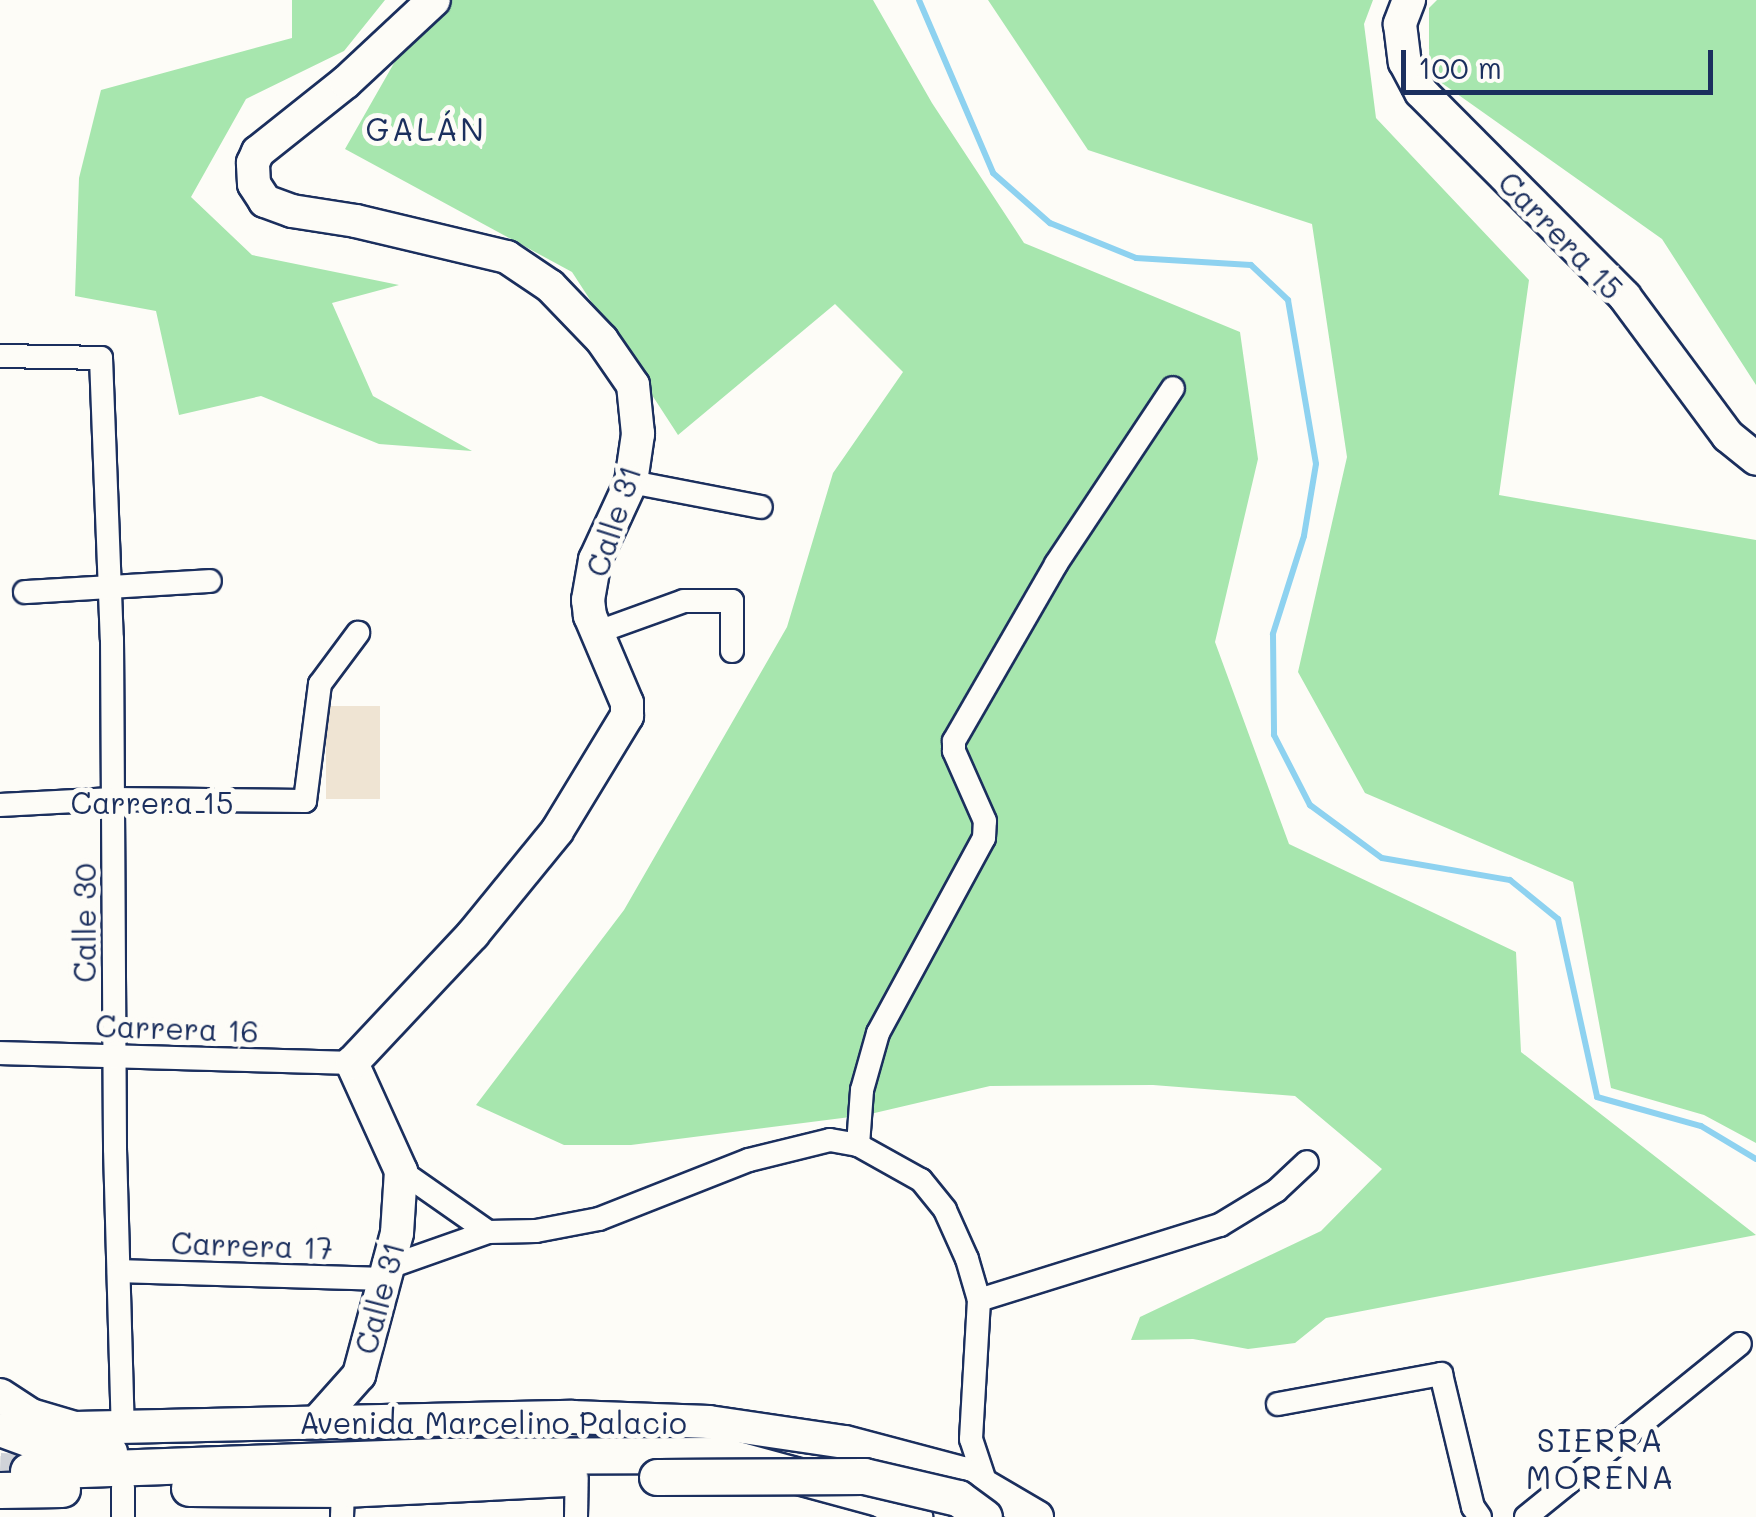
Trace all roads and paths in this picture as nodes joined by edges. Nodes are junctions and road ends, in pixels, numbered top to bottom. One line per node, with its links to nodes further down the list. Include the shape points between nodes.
1 (434, 0): 6 (main road, Calle 31, via 258,152 256,191 292,212 506,258 550,286 602,340 633,386 638,434)
2 (1408, 0): 5 (main road, Carrera 15, via 1400,24 1404,62 1421,92 1625,298 1728,436)
3 (0, 356): 9 (street, Calle 30, via 101,358)
4 (1173, 388): 19 (street, via 1056,564 954,741 985,821 984,838 878,1033 862,1090)
5 (1756, 459)
6 (631, 482): 7 (street); 11 (main road, Calle 31, via 595,560 588,600)
7 (761, 507)
8 (210, 581): 9 (street)
9 (108, 586): 10 (street); 14 (street, Calle 30)
10 (25, 592)
11 (598, 632): 13 (street, via 684,602 732,602); 18 (main road, Calle 31, via 628,703 627,716 557,831)
12 (358, 633): 14 (street, Carrera 15, via 320,684 305,802)
13 (732, 651)
14 (113, 799): 15 (street, Carrera 15); 17 (street, Calle 30)
15 (0, 805)
16 (0, 1053): 17 (street, Carrera 16)
17 (114, 1056): 18 (street, Carrera 16); 23 (street, Calle 30)
18 (352, 1063): 21 (main road, Calle 31)
19 (858, 1144): 22 (street, via 830,1140 749,1160 599,1218 536,1231); 25 (street, via 912,1173 945,1210)
20 (1307, 1162): 25 (street, via 1220,1225)
21 (401, 1171): 22 (street); 24 (main road, Calle 31, via 397,1233)
22 (488, 1232): 24 (street)
23 (119, 1271): 24 (street, Carrera 17); 32 (street, Calle 30)
24 (385, 1274): 27 (main road, Calle 31)
25 (979, 1300): 37 (street, via 970,1426)
26 (1740, 1344): 44 (street)
27 (359, 1374): 30 (main road, Calle 31); 31 (main road, Calle 31)
28 (0, 1395): 32 (main road, Avenida Marcelino Palacio, via 31,1416 76,1428)
29 (1278, 1404): 43 (street, via 1441,1374)
30 (318, 1420): 31 (main road, Avenida Marcelino Palacio); 32 (main road, Avenida Marcelino Palacio)
31 (389, 1421): 34 (main road, Calle 31); 37 (main road, Avenida Marcelino Palacio, via 708,1422 844,1442 962,1472)
32 (123, 1427)
33 (0, 1430): 34 (main road, Avenida Marcelino Palacio, via 60,1452)
34 (446, 1456): 36 (main road, Avenida Marcelino Palacio); 41 (main road, Avenida Marcelino Palacio, via 720,1455 879,1498)
35 (577, 1478): 37 (main road, Avenida Marcelino Palacio, bridge, via 864,1476); 39 (main road, Avenida Marcelino Palacio); 40 (street)
36 (14, 1480): 38 (main road, Avenida Marcelino Palacio)
37 (985, 1501): 42 (main road, Avenida Marcelino Palacio)
38 (123, 1502): 39 (main road, Avenida Marcelino Palacio)
39 (343, 1503)
40 (576, 1517)
41 (914, 1517)
42 (1037, 1517)
43 (1480, 1517)
44 (1526, 1517)

